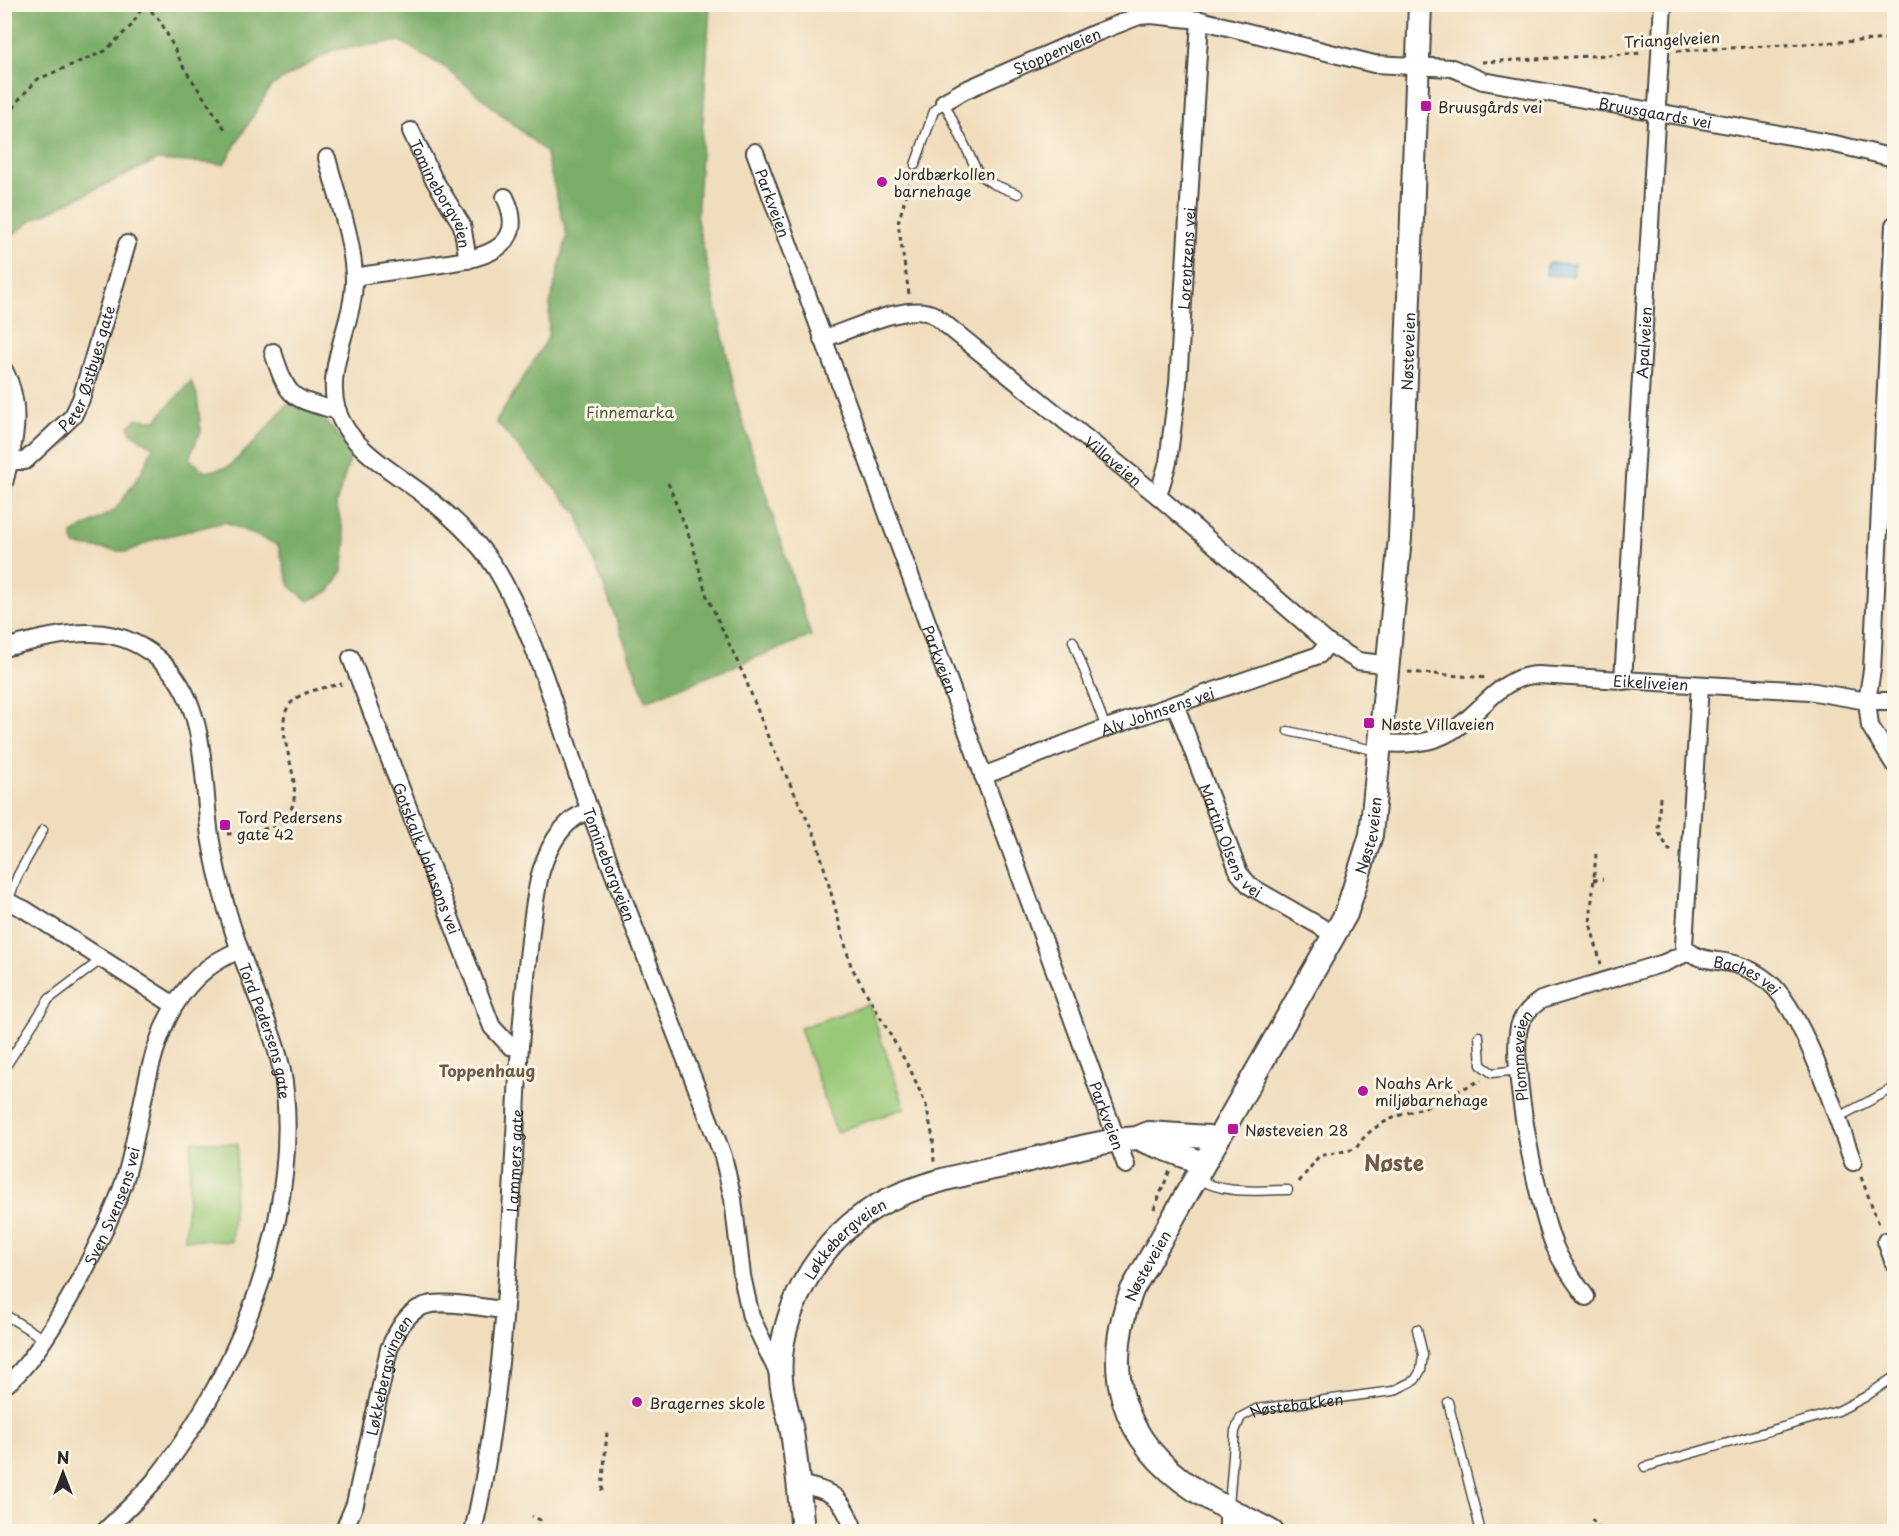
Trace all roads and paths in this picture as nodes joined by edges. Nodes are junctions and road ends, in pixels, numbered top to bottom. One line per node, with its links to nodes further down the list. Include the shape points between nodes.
1 (144, 4): 11 (path, via 132,25 105,51 38,79); 12 (path, via 161,22 184,68)
2 (1420, 4): 7 (main road, Nøsteveien)
3 (1663, 4): 6 (street, Apalveien)
4 (1200, 20): 7 (street, Stoppenveien, via 1374,64); 9 (street, Stoppenveien, via 1139,16); 32 (street, Lorentzens vei, via 1178,384 1168,462)
5 (1894, 39): 6 (path, Triangelveien)
6 (1660, 52): 8 (path, Triangelveien, via 1468,63); 10 (street, Apalveien)
7 (1418, 66): 8 (street, Bruusgaards vei); 37 (main road, Nøsteveien, via 1400,538)
8 (1452, 68): 10 (street, Bruusgaards vei, via 1483,81)
9 (944, 102): 17 (lane, Stoppenveien, via 934,111); 18 (lane, via 979,175)
10 (1659, 113): 16 (street, Bruusgaards vei); 40 (street, Apalveien)
11 (4, 124)
12 (225, 129)
13 (411, 130): 22 (street, Tomineborgveien, via 462,225)
14 (754, 152): 25 (street, Parkveien)
15 (327, 158): 23 (street, Tomineborgveien)
16 (1894, 158)
17 (915, 165): 24 (path, via 898,224 906,282)
18 (1018, 194)
19 (505, 197): 22 (street, Tomineborgveien, via 512,216 508,236 494,251)
20 (1894, 225): 43 (street, via 1872,670)
21 (127, 243): 29 (street, Peter Østbyes gate, via 73,416 25,461)
22 (468, 260): 23 (street, Tomineborgveien)
23 (354, 277): 28 (street, Tomineborgveien, via 353,299 334,380)
24 (915, 311): 25 (street); 32 (street, Villaveien, via 928,312 969,341)
25 (822, 339): 49 (street, Parkveien)
26 (273, 352): 28 (street, via 290,394)
27 (4, 370): 29 (street, via 14,395 17,418)
28 (338, 411): 51 (street, Tomineborgveien, via 354,438 458,524 501,577 547,684)
29 (10, 461): 30 (street)
30 (4, 483)
31 (669, 483): 80 (path, via 706,594 816,838 851,966 926,1105 933,1138)
32 (1158, 496): 34 (street, Villaveien)
33 (1073, 641): 45 (lane)
34 (1328, 643): 37 (street, Villaveien, via 1358,661); 44 (street, Alv Johnsens vei, via 1319,655)
35 (4, 648): 53 (street, Tord Pedersens gate, via 90,631 129,641 166,666 184,693 197,728)
36 (351, 658): 39 (street, Gotskalk Johnsons vei)
37 (1399, 669): 38 (path); 47 (main road, Nøsteveien)
38 (1515, 679): 40 (street, Eikeliveien, via 1538,675); 47 (street, via 1448,734)
39 (360, 681): 53 (path, via 311,691 295,698 287,709 284,724 295,791 293,805 284,818 270,827); 66 (street, Gotskalk Johnsons vei, via 492,1027 510,1046)
40 (1623, 681): 41 (street, Eikeliveien)
41 (1700, 685): 43 (street, Eikeliveien, via 1809,691); 54 (street)
42 (1894, 701): 43 (street, Eikeliveien)
43 (1867, 702): 48 (street, via 1870,726)
44 (1174, 704): 45 (street, Alv Johnsens vei); 59 (street, Martin Olsens vei, via 1239,873 1250,886)
45 (1106, 728): 49 (street, Alv Johnsens vei)
46 (1288, 731): 47 (lane)
47 (1382, 747): 59 (main road, Nøsteveien, via 1368,852)
48 (1894, 764)
49 (983, 776): 72 (street, Parkveien)
50 (1660, 797): 54 (path, via 1658,831 1669,850)
51 (590, 810): 66 (street, Lammers gate, via 566,824 550,848 542,871 530,937); 90 (street, Tomineborgveien, via 723,1156 751,1317)
52 (42, 830): 58 (lane)
53 (210, 836): 60 (street, Tord Pedersens gate)
54 (1689, 850): 61 (street, via 1683,932)
55 (1596, 854): 57 (path)
56 (1603, 879): 57 (path)
57 (1593, 880): 63 (path, via 1590,923)
58 (6, 901): 62 (street)
59 (1335, 935): 73 (main road, Nøsteveien)
60 (240, 950): 64 (street, Sven Svensens vei, via 204,969); 101 (street, Tord Pedersens gate, via 276,1046 285,1091 286,1155 277,1219 257,1294 225,1367 193,1426 154,1481)
61 (1689, 952): 63 (street, Plommeveien); 71 (street, Baches vei, via 1755,972 1771,985 1797,1023)
62 (102, 959): 64 (street); 67 (lane, via 49,999)
63 (1606, 980): 68 (street, Plommeveien, via 1534,1005 1519,1026)
64 (174, 1005): 88 (street, Sven Svensens vei, via 153,1058 124,1180 91,1256)
65 (1479, 1036): 69 (lane, via 1481,1065)
66 (519, 1046): 85 (street, Lammers gate)
67 (4, 1069)
68 (1518, 1070): 69 (lane); 84 (street, Plommeveien, via 1543,1212 1563,1263)
69 (1492, 1073): 79 (path, via 1445,1101 1376,1125 1356,1149 1319,1156)
70 (1894, 1088): 71 (lane)
71 (1837, 1118): 74 (street, Baches vei)
72 (1126, 1139): 73 (main road, Løkkebergveien, via 1149,1133 1208,1137); 75 (street, Parkveien); 77 (main road); 80 (main road, Løkkebergveien)
73 (1216, 1141): 77 (main road, Nøsteveien)
74 (1853, 1162): 82 (path)
75 (1126, 1165)
76 (1160, 1170): 78 (path)
77 (1199, 1170): 81 (lane, via 1216,1189); 99 (main road, Nøsteveien, via 1132,1290 1118,1332 1117,1376 1124,1406 1153,1452)
78 (1169, 1173)
79 (1306, 1174)
80 (935, 1182): 90 (main road, Løkkebergveien, via 871,1208 854,1219 827,1247 797,1295 786,1322)
81 (1288, 1190)
82 (1886, 1241): 83 (street)
83 (1894, 1263)
84 (1586, 1297)
85 (503, 1310): 102 (street, Løkkebergsvingen, via 424,1305 397,1332 389,1348 355,1503); 103 (street, Lammers gate, via 490,1451)
86 (4, 1314): 88 (lane)
87 (1417, 1329): 99 (lane, Nøstebakken, via 1423,1354 1421,1370 1415,1380 1393,1391 1267,1407 1241,1417 1235,1431)
88 (44, 1339): 91 (street, Sven Svensens vei, via 27,1365)
89 (1894, 1377): 94 (lane, via 1838,1411)
90 (781, 1378): 95 (main road, Løkkebergveien)
91 (4, 1386)
92 (1448, 1402): 109 (lane)
93 (607, 1432): 96 (path)
94 (1645, 1467)
95 (799, 1484): 106 (main road, Løkkebergveien); 107 (street, via 828,1491 840,1501)
96 (602, 1491)
97 (532, 1516): 104 (path, via 540,1520 539,1525)
98 (1592, 1519): 110 (path)
99 (1228, 1520): 108 (main road, Nøsteveien)
100 (600, 1521): 105 (path, via 600,1527)
101 (104, 1532)
102 (344, 1532)
103 (473, 1532)
104 (527, 1532)
105 (589, 1532)
106 (803, 1532)
107 (855, 1532)
108 (1272, 1532)
109 (1481, 1532)
110 (1600, 1532)

